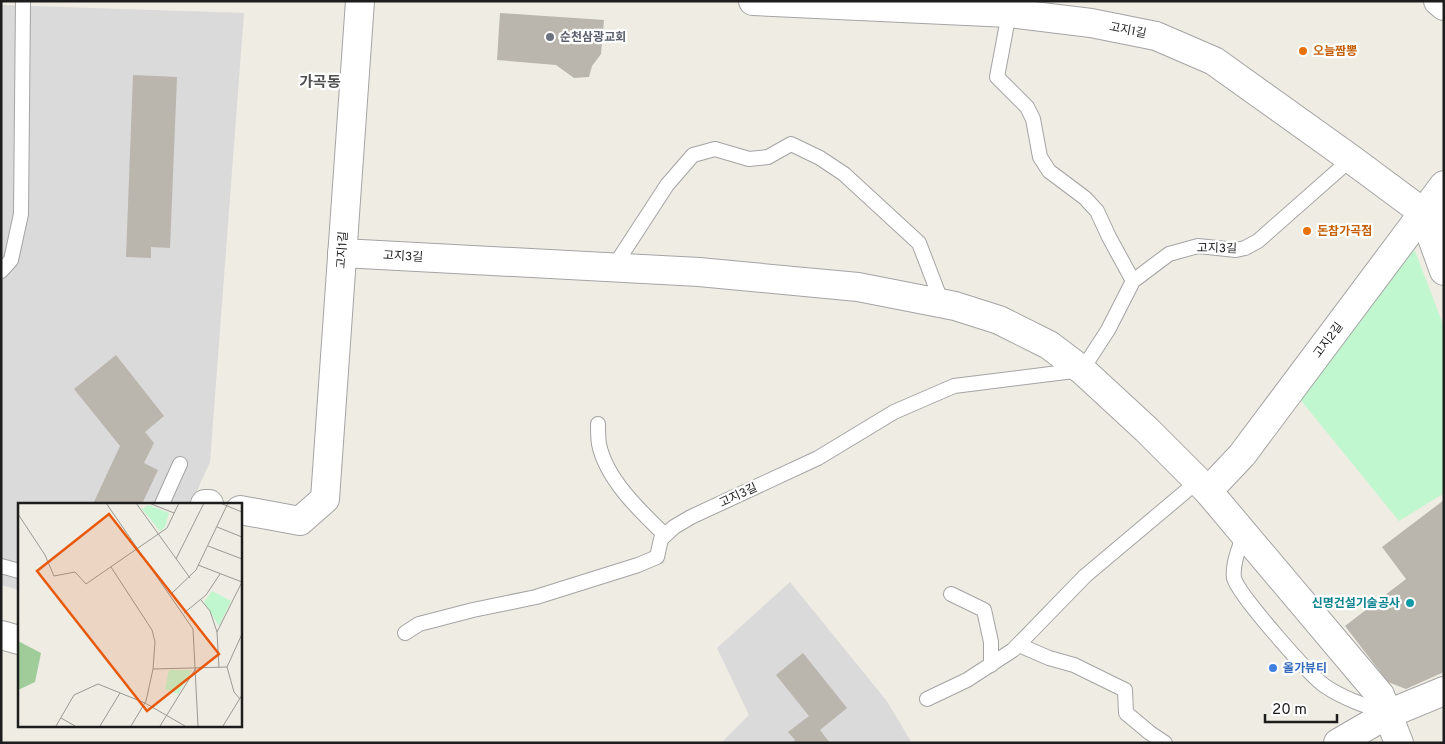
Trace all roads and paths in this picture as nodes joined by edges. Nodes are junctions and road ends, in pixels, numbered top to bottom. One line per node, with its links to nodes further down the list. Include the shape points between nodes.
1 (23, 1): 13 (lane, via 21,214 11,260)
2 (360, 1): 11 (street, 고지1길)
3 (754, 1): 5 (street, 고지1길)
4 (1438, 1): 6 (street)
5 (820, 2): 7 (street, 고지1길)
6 (1444, 6)
7 (1009, 7): 8 (street, 고지1길, via 1156,36 1214,61); 15 (lane, via 997,77 1027,107 1033,119 1040,157 1050,171 1097,211)
8 (1351, 159): 10 (street, 고지1길); 15 (lane, 고지3길, via 1258,241 1236,250 1198,246 1168,254)
9 (1444, 185): 10 (street, 고지2길)
10 (1433, 221): 14 (street); 20 (street, 고지2길, via 1242,454)
11 (342, 253): 12 (street, 고지3길); 22 (street, 고지1길, via 325,499 300,521)
12 (613, 268): 16 (street, 고지3길, via 699,272 858,287); 16 (lane, via 667,185 693,155 715,149 749,159 768,157 791,144 844,174 918,243)
13 (1, 271)
14 (1444, 271)
15 (1133, 281): 17 (lane, 고지3길, via 1108,330)
16 (942, 303): 17 (street, 고지3길, via 999,320 1049,345)
17 (1082, 370): 20 (street); 24 (lane, 고지3길, via 954,386 894,412 818,458 691,517)
18 (598, 424): 24 (lane, via 599,444 610,473)
19 (180, 464): 21 (lane)
20 (1203, 486): 23 (street); 31 (lane, via 1085,576)
21 (162, 503)
22 (241, 510)
23 (1244, 533): 35 (street, via 1380,695); 35 (lane, via 1234,566 1234,578 1260,616 1324,685 1351,700)
24 (665, 535): 28 (lane, via 657,557 638,565 536,598 420,624)
25 (1, 566): 26 (lane)
26 (18, 571)
27 (951, 594): 32 (lane, via 984,610 991,642)
28 (405, 633)
29 (1, 635): 30 (street)
30 (18, 640)
31 (1019, 645): 32 (lane); 36 (lane, via 1074,665 1125,690 1126,713)
32 (991, 665): 34 (lane)
33 (1444, 691): 35 (street)
34 (927, 699)
35 (1388, 714): 37 (street); 38 (street)
36 (1166, 743)
37 (1338, 743)
38 (1399, 743)

